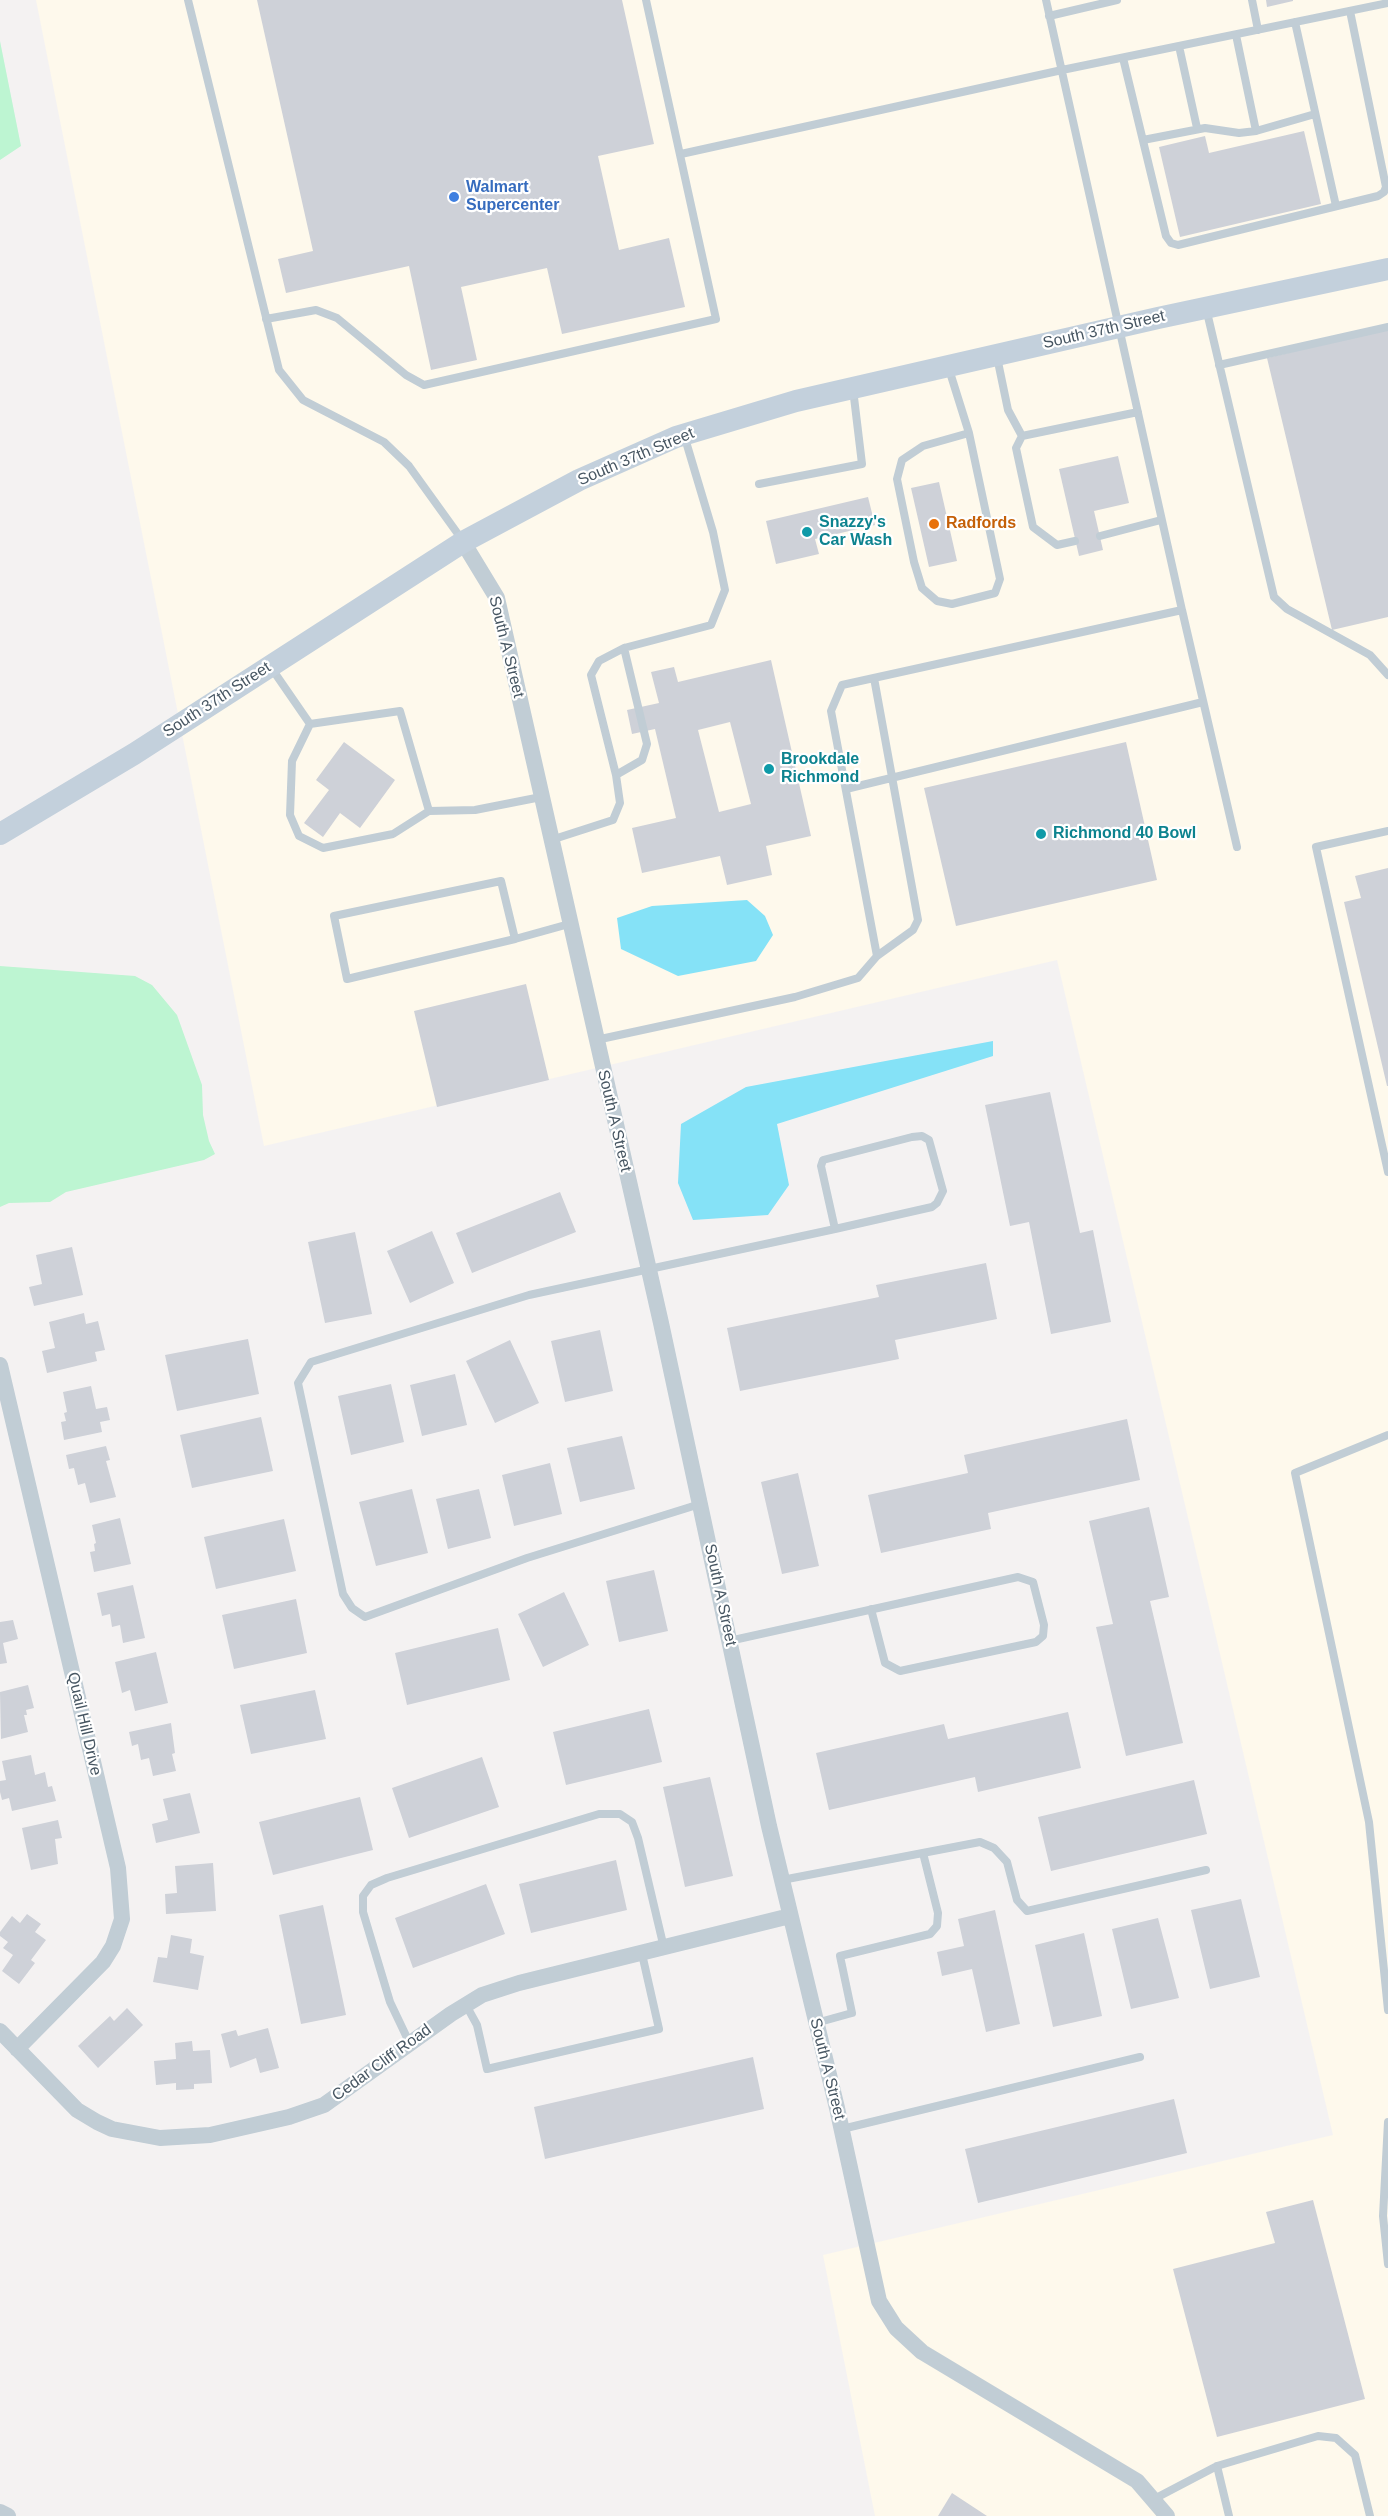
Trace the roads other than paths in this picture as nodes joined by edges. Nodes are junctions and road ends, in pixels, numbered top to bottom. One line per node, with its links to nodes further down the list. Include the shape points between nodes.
1 (188, 0): 23 (lane)
2 (646, 0): 19 (lane)
3 (1046, 0): 8 (lane)
4 (1117, 0): 8 (lane)
5 (1252, 0): 10 (lane)
6 (1388, 3): 7 (lane)
7 (1350, 11): 9 (lane); 20 (lane, via 1386,187 1378,196)
8 (1049, 16): 14 (lane)
9 (1295, 22): 10 (lane); 15 (lane)
10 (1257, 30): 11 (lane)
11 (1236, 34): 12 (lane); 17 (lane)
12 (1179, 46): 13 (lane); 16 (lane)
13 (1123, 58): 14 (lane); 18 (lane)
14 (1062, 70): 19 (lane); 24 (lane)
15 (1315, 114): 17 (lane); 20 (lane)
16 (1197, 128): 17 (lane); 18 (lane)
17 (1256, 131)
18 (1143, 140): 20 (lane, via 1171,243)
19 (681, 154): 23 (lane, via 716,319 424,385 406,375 337,318 316,310)
20 (1336, 206)
21 (1388, 269): 22 (street, South 37th Street)
22 (1206, 308): 24 (street, South 37th Street); 27 (lane)
23 (266, 319): 38 (lane, via 279,370 303,400 384,442 409,466)
24 (1120, 327): 26 (street, South 37th Street); 30 (lane)
25 (1388, 327): 27 (lane)
26 (996, 355): 28 (street, South 37th Street); 33 (lane, via 1008,410)
27 (1219, 365): 42 (lane, via 1274,597 1287,609 1370,655)
28 (948, 366): 29 (street, South 37th Street); 31 (lane)
29 (853, 388): 32 (street, South 37th Street); 34 (lane, via 862,464)
30 (1138, 412): 33 (lane); 35 (lane)
31 (969, 433): 31 (lane, via 1000,579 995,593 952,604 937,601 922,588 897,479 902,460 923,446)
32 (684, 434): 38 (street, South 37th Street, via 579,480); 40 (lane, via 713,532 724,590 711,625)
33 (1022, 436): 37 (lane, via 1016,448 1033,527 1057,545)
34 (759, 484)
35 (1161, 520): 36 (lane); 39 (lane)
36 (1100, 536)
37 (1075, 541)
38 (464, 542): 41 (street, South 37th Street); 49 (street, South A Street, via 497,597)
39 (1182, 610): 43 (lane); 44 (lane)
40 (624, 648): 46 (lane, via 647,744 642,760); 46 (lane, via 599,661 591,675)
41 (270, 666): 45 (lane); 52 (street, South 37th Street)
42 (1388, 675)
43 (874, 678): 47 (lane); 48 (lane, via 842,685 831,711)
44 (1203, 702): 47 (lane); 54 (lane)
45 (310, 724): 50 (lane, via 400,711); 50 (lane, via 292,761 290,815 299,836 323,848 335,846 393,834)
46 (616, 775): 53 (lane, via 620,803 613,820)
47 (894, 778): 48 (lane); 57 (lane, via 918,920 913,930)
48 (846, 789): 57 (lane)
49 (541, 797): 50 (lane, via 475,810); 53 (street, South A Street)
50 (429, 811)
51 (1388, 831): 59 (lane, via 1316,847)
52 (0, 834)
53 (551, 840): 55 (street, South A Street)
54 (1237, 847)
55 (569, 924): 56 (lane); 58 (street, South A Street)
56 (515, 939): 56 (lane, via 347,979 334,916 501,881)
57 (878, 956): 58 (lane, via 858,978 795,997)
58 (596, 1040): 61 (street, South A Street)
59 (1388, 1172)
60 (835, 1228): 60 (lane, via 937,1203 943,1191 929,1140 912,1137 823,1160 821,1166); 61 (lane)
61 (648, 1269): 64 (street, South A Street); 64 (lane, via 529,1295 311,1362 298,1383 343,1594 352,1608 365,1617 527,1558)
62 (0, 1365): 78 (street, Quail Hill Drive, via 118,1868 122,1913 113,1946 103,1962)
63 (1388, 1435): 74 (lane, via 1295,1473 1369,1822)
64 (700, 1504): 66 (street, South A Street)
65 (871, 1609): 65 (lane, via 1018,1577 1033,1582 1043,1636 1036,1642 900,1671 885,1663); 66 (lane)
66 (729, 1641): 69 (street, South A Street)
67 (923, 1853): 68 (lane, via 980,1842 994,1848 1007,1862 1017,1900 1027,1911); 69 (lane); 75 (lane, via 938,1913 937,1926 930,1934 840,1956 852,2013)
68 (1206, 1870)
69 (782, 1880): 70 (street, South A Street)
70 (790, 1916): 71 (street, Cedar Cliff Road); 75 (street, South A Street)
71 (664, 1948): 72 (street, Cedar Cliff Road); 77 (lane, via 638,1838 632,1822 620,1814 599,1814 387,1878 371,1885 363,1896 363,1912 390,2002)
72 (642, 1954): 73 (street, Cedar Cliff Road, via 519,1983 482,1995); 73 (lane, via 659,2029 487,2069 477,2025)
73 (466, 2005): 77 (street, Cedar Cliff Road)
74 (1388, 2010)
75 (816, 2023): 81 (street, South A Street)
76 (0, 2031): 78 (street, Cedar Cliff Road)
77 (410, 2044): 78 (street, Cedar Cliff Road, via 324,2105 289,2117 187,2138 160,2138 111,2129 97,2122 77,2110)
78 (16, 2049)
79 (1140, 2057): 81 (lane)
80 (1388, 2122): 82 (lane, via 1383,2216)
81 (842, 2129): 85 (street, South A Street, via 879,2301 896,2328 922,2352 1137,2481)
82 (1386, 2240): 83 (lane)
83 (1388, 2264)
84 (1217, 2466): 85 (lane); 89 (lane); 90 (lane, via 1318,2436 1336,2438 1347,2445 1359,2463)
85 (1154, 2499): 88 (street, South A Street)
86 (0, 2512): 87 (street)
87 (8, 2516)
88 (1167, 2516)
89 (1229, 2516)
90 (1370, 2516)

